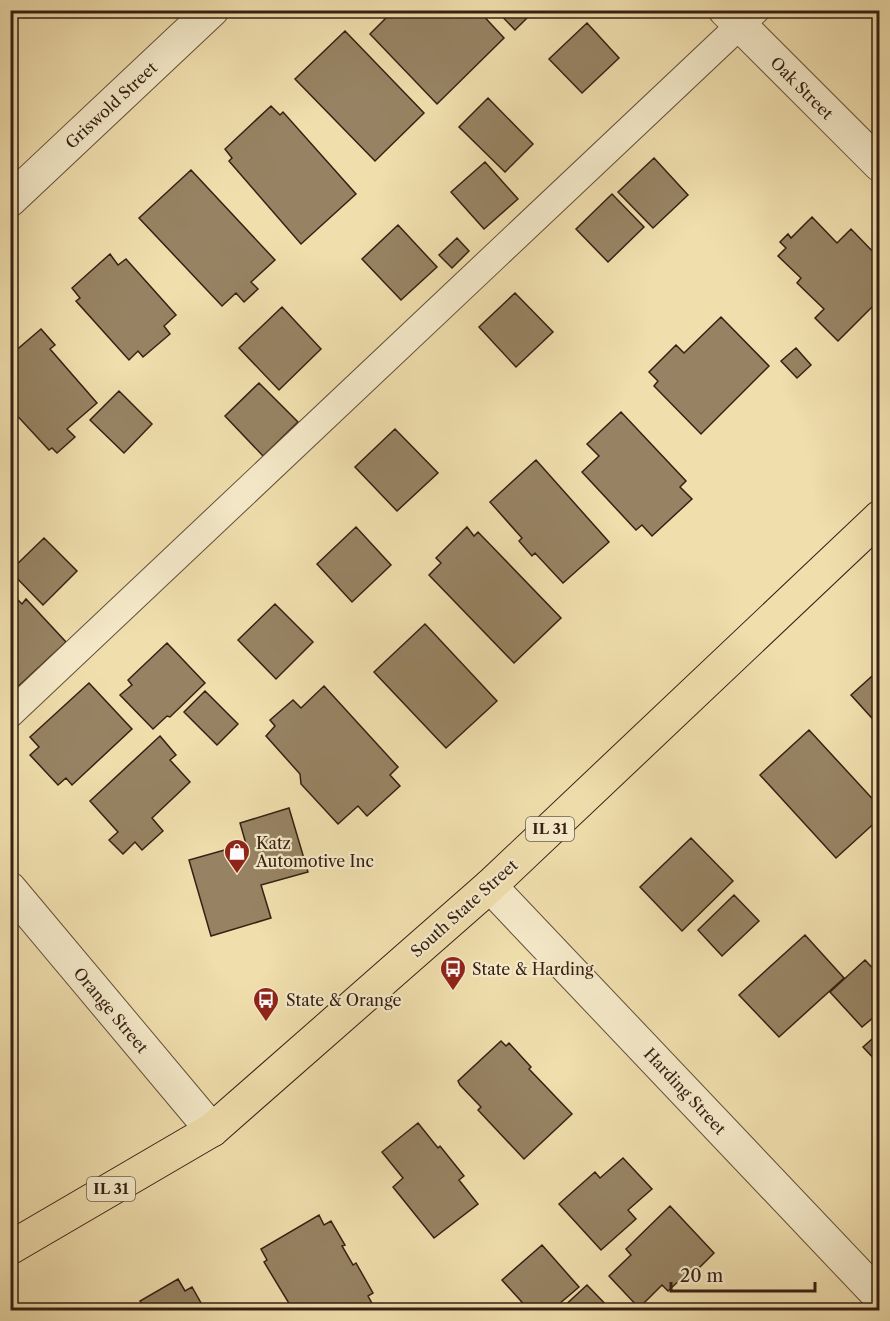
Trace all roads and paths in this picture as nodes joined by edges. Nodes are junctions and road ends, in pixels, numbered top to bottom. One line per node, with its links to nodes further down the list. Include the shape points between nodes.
1 (212, 10): 4 (street, Griswold Street)
2 (740, 15): 3 (street, Oak Street); 6 (lane)
3 (879, 165)
4 (10, 200)
5 (879, 517): 7 (main road, South State Street / IL 31)
6 (10, 714)
7 (490, 886): 9 (main road, South State Street / IL 31); 11 (street, Harding Street)
8 (10, 889): 9 (street, Orange Street)
9 (212, 1130): 10 (main road, South State Street / IL 31)
10 (10, 1248)
11 (879, 1297)

